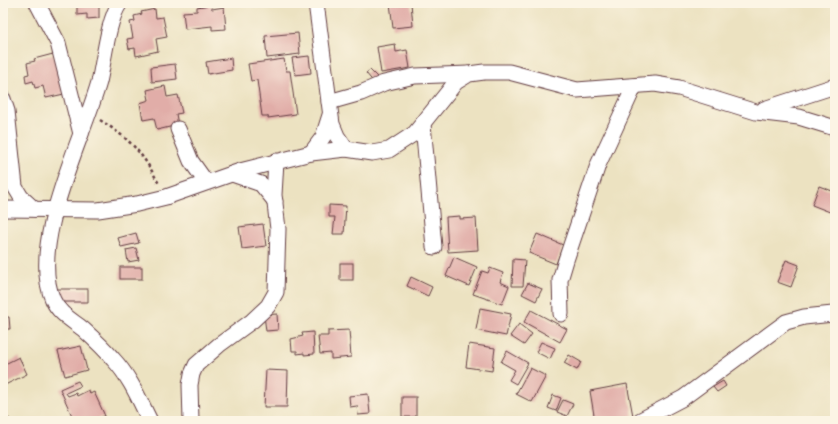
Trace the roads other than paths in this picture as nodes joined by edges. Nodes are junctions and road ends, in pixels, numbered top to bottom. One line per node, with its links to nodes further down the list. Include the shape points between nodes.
1 (37, 3): 13 (street, via 58,43)
2 (120, 3): 13 (street, via 111,28 99,82)
3 (316, 3): 8 (street)
4 (470, 74): 6 (street, via 509,72 577,90); 8 (street, via 415,76 384,83); 10 (street, via 456,82)
5 (835, 86): 9 (street)
6 (634, 87): 9 (street, via 655,84 679,88); 24 (street, via 598,165 566,260 560,280)
7 (3, 99): 21 (street, via 7,110 15,187)
8 (330, 107): 14 (street, via 337,136); 15 (street, via 323,138)
9 (756, 112): 11 (street, via 799,117)
10 (423, 124): 14 (street, via 405,141 389,150); 23 (street)
11 (835, 128)
12 (178, 129): 18 (street, via 192,161)
13 (81, 134): 22 (street)
14 (346, 150): 15 (street)
15 (311, 153): 16 (street)
16 (276, 161): 17 (street); 19 (street)
17 (232, 174): 18 (street); 19 (street, via 260,184)
18 (206, 182): 22 (street, via 166,197 137,204 98,210)
19 (274, 201): 27 (street, via 278,229 276,292 268,306 252,322 196,365 190,385)
20 (3, 209): 21 (street)
21 (34, 209): 22 (street)
22 (54, 210): 26 (street, via 47,254 47,279 52,299 57,309 82,329 130,379)
23 (434, 247)
24 (561, 314)
25 (833, 314): 28 (street, via 786,322 682,398)
26 (150, 421)
27 (191, 421)
28 (639, 421)

